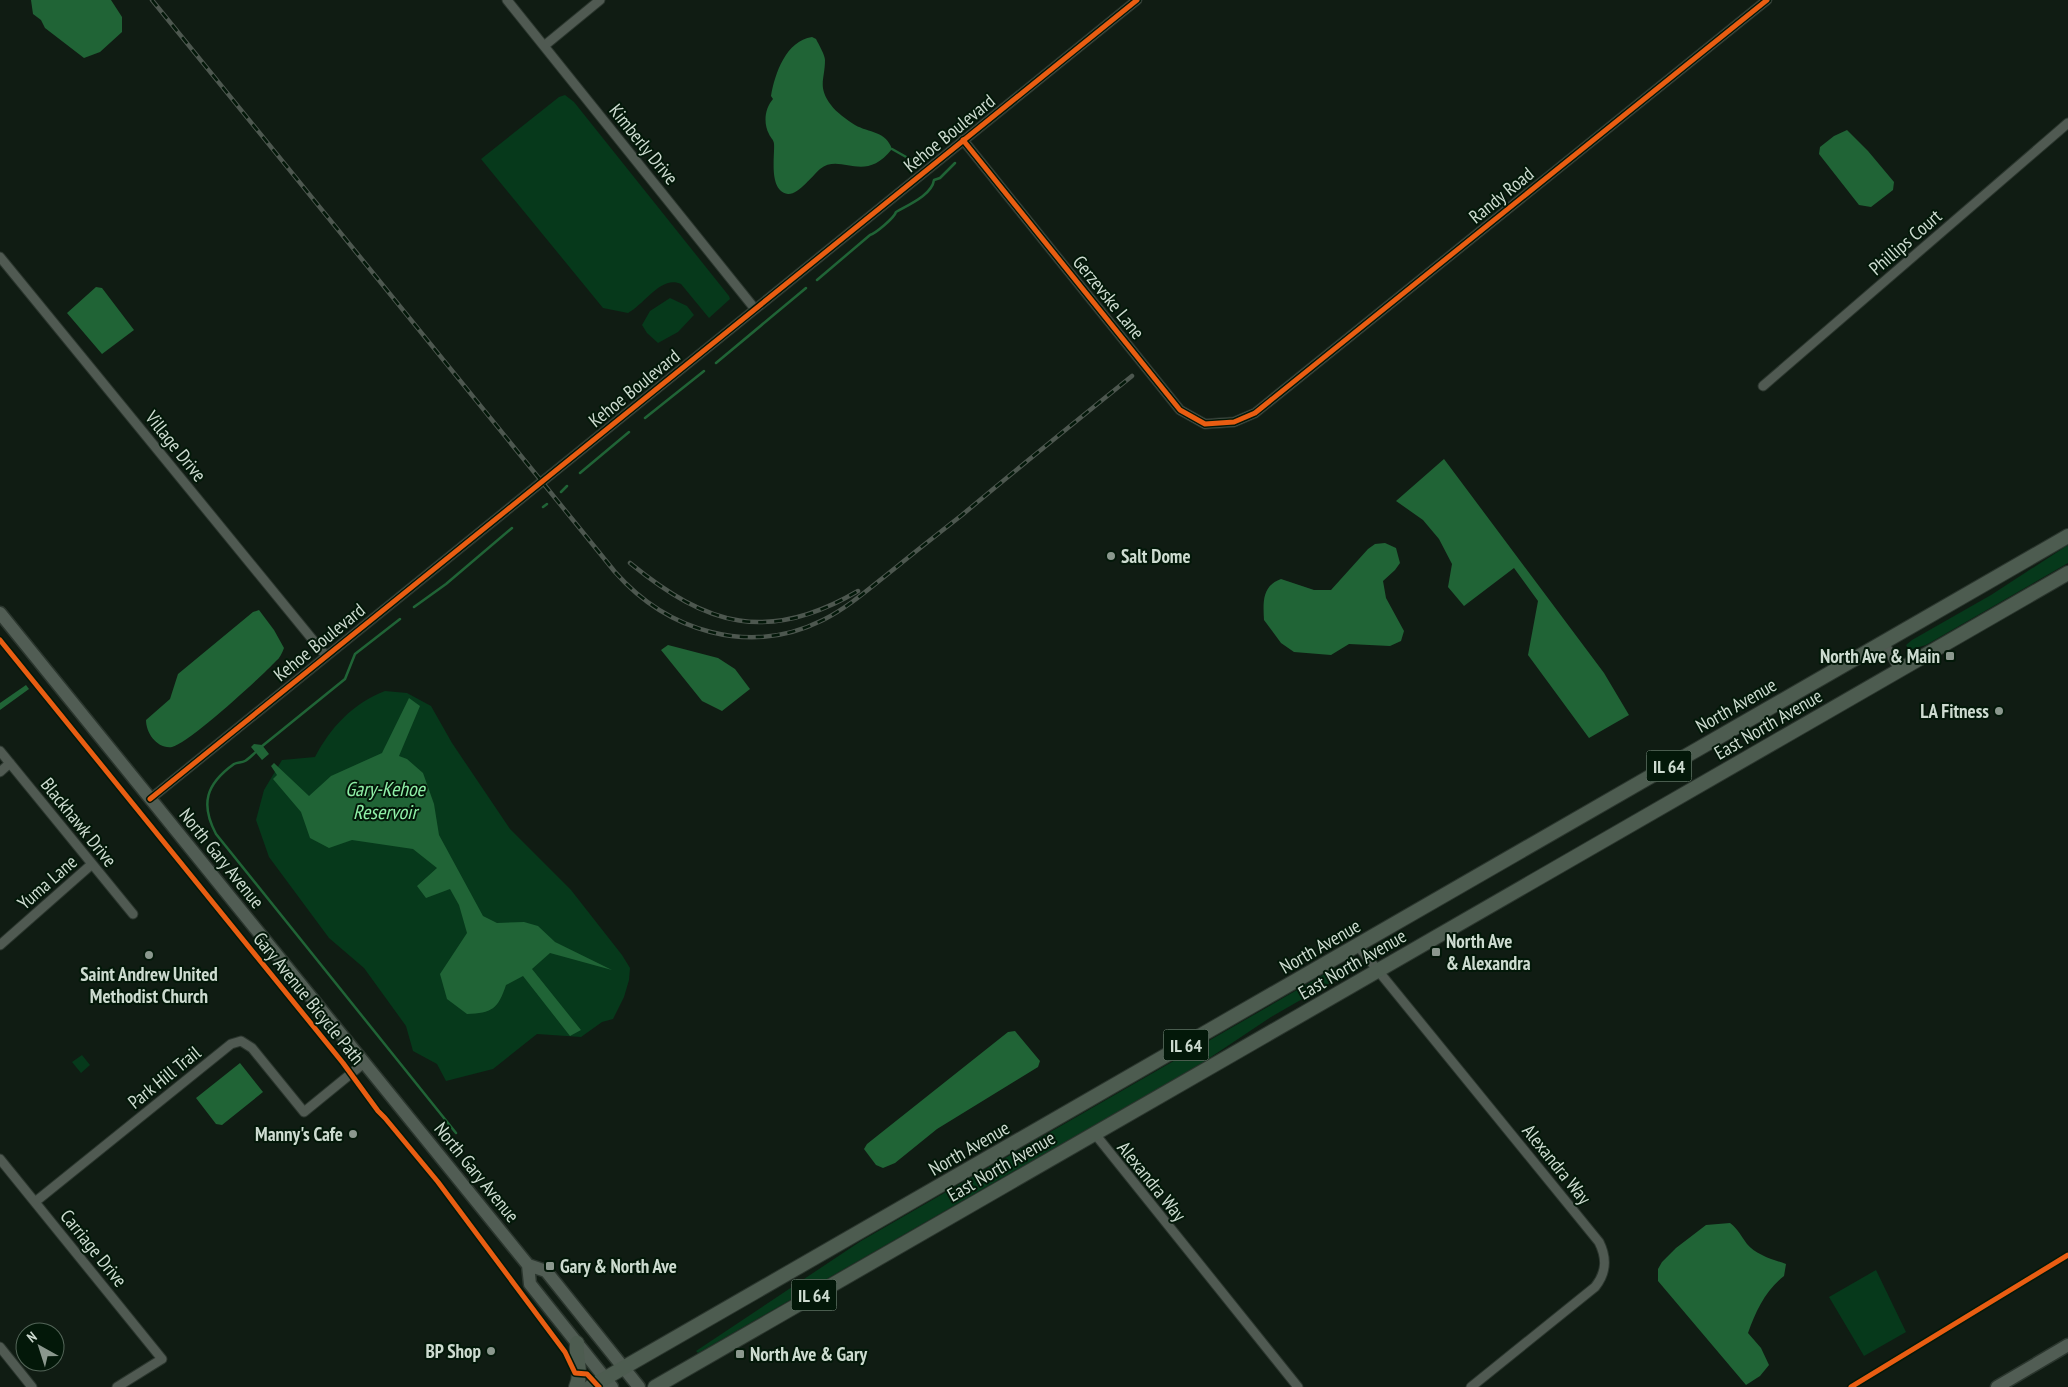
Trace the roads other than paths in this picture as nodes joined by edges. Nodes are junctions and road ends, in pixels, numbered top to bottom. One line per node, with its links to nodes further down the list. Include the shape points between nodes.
1 (507, 0): 5 (street, Kimberly Drive)
2 (600, 0): 5 (street)
3 (1137, 0): 7 (street, Kehoe Boulevard)
4 (1767, 0): 11 (street, Randy Road)
5 (544, 46): 9 (street, Kimberly Drive)
6 (2068, 123): 10 (street, Phillips Court)
7 (963, 140): 9 (street, Kehoe Boulevard); 11 (street, Gerzevske Lane, via 1180,410 1205,424 1234,422)
8 (0, 258): 16 (street, Village Drive)
9 (755, 309): 16 (street, Kehoe Boulevard)
10 (1763, 386)
11 (1254, 413)
12 (2068, 536): 15 (main road, North Avenue / IL 64)
13 (2068, 573): 17 (main road, East North Avenue / IL 64)
14 (0, 613): 21 (street, North Gary Avenue)
15 (1884, 642): 17 (street); 25 (main road, North Avenue / IL 64)
16 (326, 656): 21 (street, Kehoe Boulevard)
17 (1899, 670): 26 (main road, East North Avenue / IL 64)
18 (0, 751): 19 (street, Blackhawk Drive)
19 (10, 763): 20 (street); 22 (street, Blackhawk Drive)
20 (0, 772)
21 (150, 799): 27 (street, North Gary Avenue)
22 (92, 864): 23 (street, Blackhawk Drive); 24 (street, Yuma Lane)
23 (133, 914)
24 (0, 945)
25 (1358, 946): 26 (street, Alexandra Way); 35 (main road, North Avenue / IL 64)
26 (1377, 971): 28 (main road, East North Avenue / IL 64); 46 (street, Alexandra Way, via 1598,1242 1605,1257 1603,1273 1595,1287)
27 (364, 1063): 30 (street, Park Hill Trail, via 304,1112 252,1048 241,1040 236,1042); 31 (street, North Gary Avenue)
28 (1095, 1134): 36 (main road, East North Avenue / IL 64); 45 (street, Alexandra Way)
29 (0, 1159): 30 (street, Carriage Drive)
30 (35, 1202): 39 (street, Carriage Drive, via 162,1359)
31 (528, 1265): 32 (street, North Gary Avenue, via 530,1284); 35 (street, North Gary Avenue, via 546,1271)
32 (578, 1343): 37 (street, North Gary Avenue); 40 (main road, via 576,1353 580,1369)
33 (2068, 1345): 47 (street)
34 (0, 1348): 38 (street)
35 (624, 1368): 37 (main road, North Avenue / IL 64); 42 (street, North Gary Avenue)
36 (679, 1373): 43 (main road, East North Avenue / IL 64); 44 (main road)
37 (609, 1383): 41 (main road, North Avenue / IL 64)
38 (32, 1387)
39 (117, 1387)
40 (576, 1387)
41 (590, 1387)
42 (639, 1387)
43 (655, 1387)
44 (672, 1387)
45 (1298, 1387)
46 (1471, 1387)
47 (1997, 1387)

